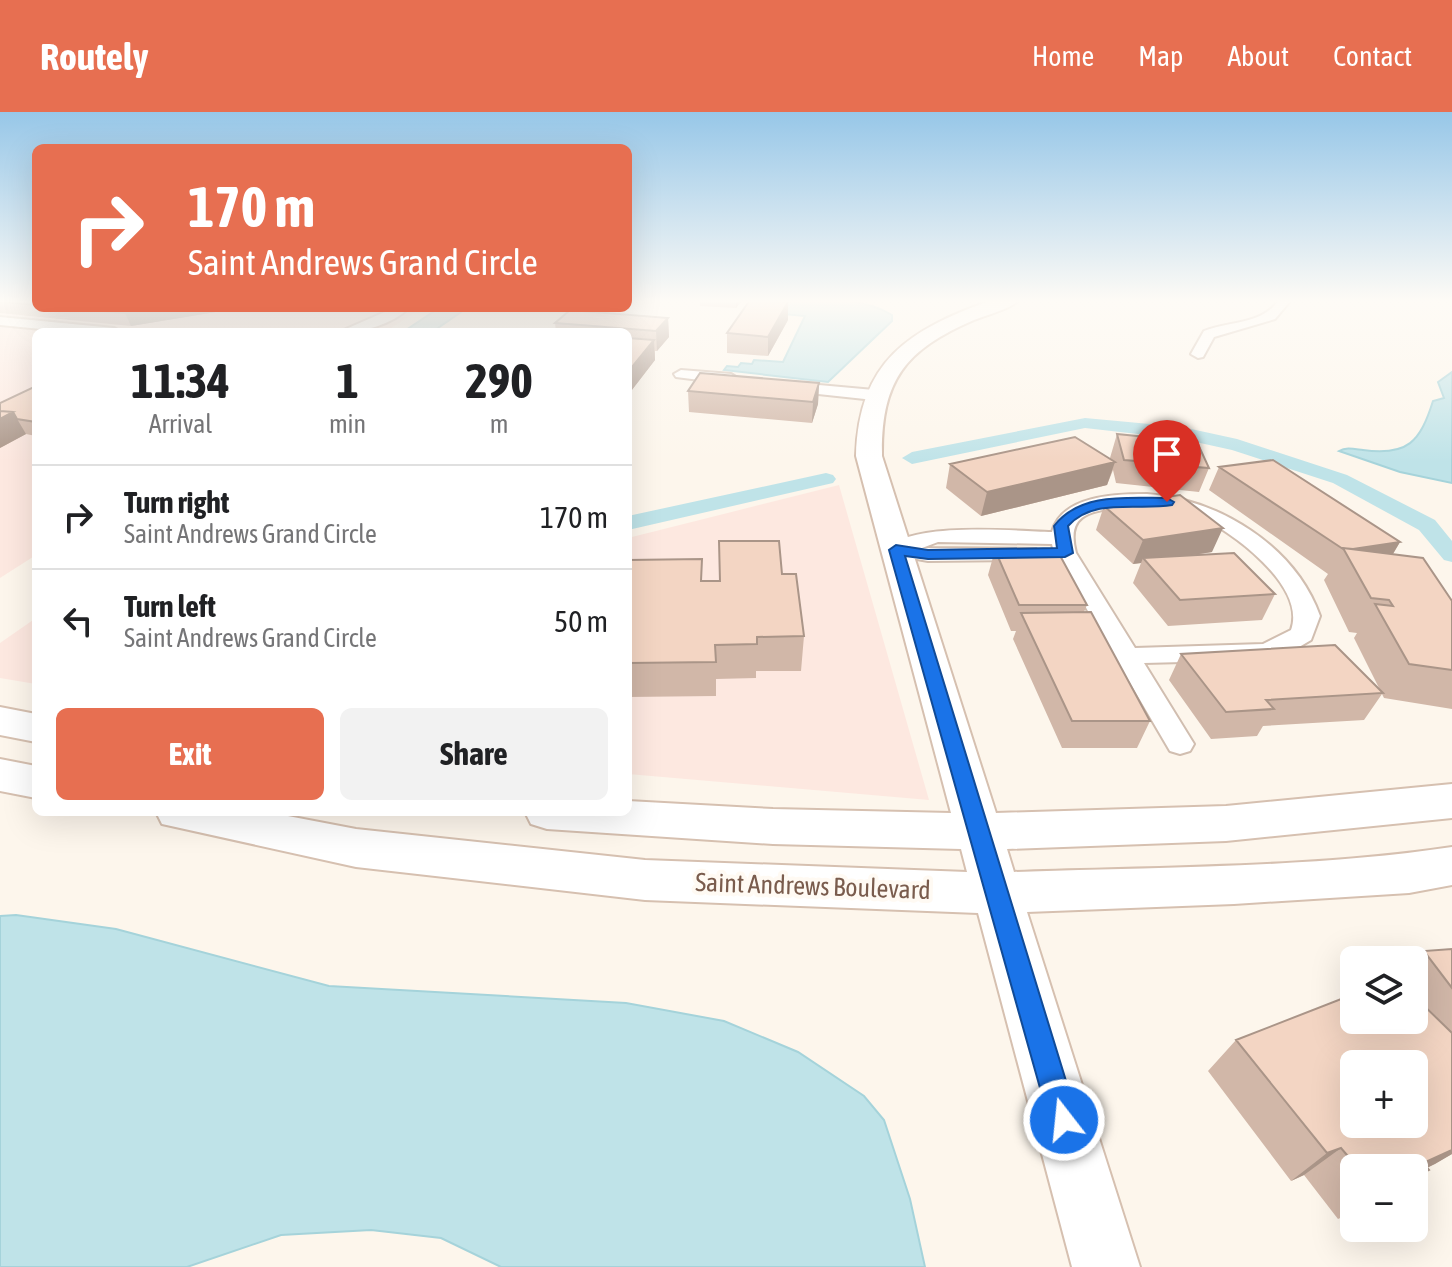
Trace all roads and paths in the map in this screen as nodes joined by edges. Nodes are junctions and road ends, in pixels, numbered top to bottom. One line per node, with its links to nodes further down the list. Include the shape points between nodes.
1 (905, 354): 5 (street)
2 (681, 374): 3 (street)
3 (746, 381)
4 (772, 385): 5 (street)
5 (874, 395): 7 (street, via 866,434 869,456)
6 (1063, 545): 7 (street, via 928,555); 8 (street); 8 (street, via 1065,519 1093,506 1137,500 1183,505 1215,516 1263,550 1295,584 1304,602 1305,629 1278,649)
7 (896, 550): 18 (street)
8 (1129, 656): 11 (street)
9 (0, 721): 10 (street)
10 (32, 727)
11 (1180, 744)
12 (0, 775): 13 (street)
13 (32, 781)
14 (1452, 801): 18 (street, via 1197,826)
15 (218, 816): 17 (street, Saint Andrews Boulevard)
16 (595, 816): 18 (street)
17 (269, 821): 20 (street, Saint Andrews Boulevard, via 356,848 645,880)
18 (981, 833): 20 (street)
19 (1452, 866): 20 (street, Saint Andrews Boulevard, via 1234,884)
20 (998, 893): 21 (street)
21 (1106, 1267)

